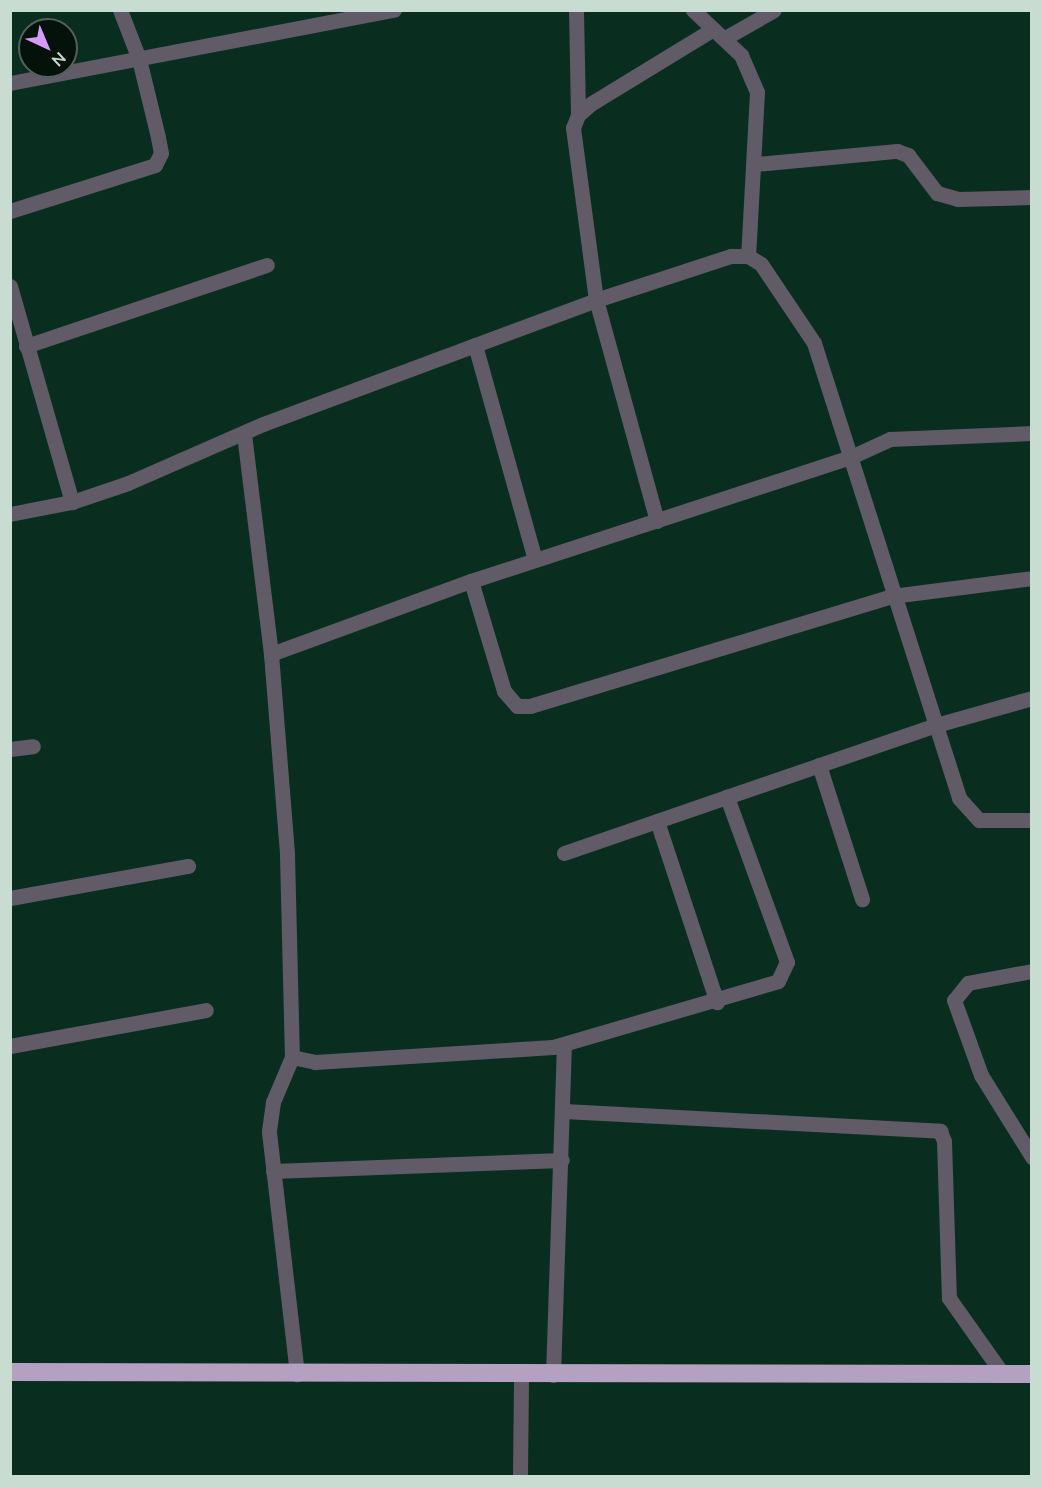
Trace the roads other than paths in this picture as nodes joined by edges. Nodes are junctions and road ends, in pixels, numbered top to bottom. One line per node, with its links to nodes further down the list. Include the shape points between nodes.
1 (120, 10): 7 (street)
2 (394, 10): 7 (street)
3 (576, 10): 9 (street)
4 (693, 10): 6 (street)
5 (774, 10): 6 (street)
6 (719, 33): 9 (street); 10 (street, via 741,55 757,92)
7 (139, 59): 8 (street); 12 (street, via 161,153 154,165)
8 (10, 83)
9 (578, 115): 16 (street, via 573,128 574,153)
10 (756, 164): 11 (street, via 897,151 908,155 937,192 958,199); 13 (street)
11 (1032, 197)
12 (10, 211)
13 (748, 256): 16 (street, via 731,256); 21 (street, via 761,264 814,343)
14 (267, 265): 18 (street)
15 (10, 286): 18 (street)
16 (596, 300): 17 (street); 24 (street)
17 (476, 345): 19 (street); 25 (street)
18 (26, 346): 22 (street)
19 (243, 434): 22 (street); 29 (street)
20 (1032, 434): 21 (street, via 902,438)
21 (853, 456): 24 (street); 28 (street)
22 (72, 502): 23 (street)
23 (10, 514)
24 (657, 521): 25 (street)
25 (535, 560): 27 (street)
26 (1032, 578): 28 (street)
27 (471, 581): 28 (street, via 504,691 518,706 530,706); 29 (street)
28 (892, 596): 31 (street)
29 (271, 654): 47 (street, via 287,855)
30 (1032, 698): 31 (street)
31 (936, 726): 34 (street); 36 (street, via 967,811 993,823)
32 (33, 746): 33 (street)
33 (10, 750)
34 (819, 765): 35 (street); 41 (street)
35 (727, 797): 37 (street); 43 (street, via 787,962 778,981)
36 (1032, 820)
37 (657, 821): 38 (street); 43 (street)
38 (564, 853)
39 (188, 866): 40 (street)
40 (10, 898)
41 (862, 899)
42 (1032, 971): 49 (street, via 968,982 954,1000 981,1074)
43 (717, 1002): 45 (street)
44 (206, 1010): 46 (street)
45 (564, 1045): 47 (street, via 315,1062); 48 (street)
46 (10, 1046)
47 (292, 1056): 51 (street, via 271,1113)
48 (564, 1111): 50 (street); 53 (street, via 940,1131 944,1141 949,1298)
49 (1032, 1157)
50 (562, 1160): 51 (street); 57 (street)
51 (273, 1171): 54 (street)
52 (10, 1372): 54 (highway)
53 (1002, 1373): 55 (highway); 57 (highway)
54 (297, 1374): 56 (highway)
55 (1032, 1374)
56 (521, 1375): 57 (highway); 58 (street)
57 (553, 1375)
58 (520, 1476)

